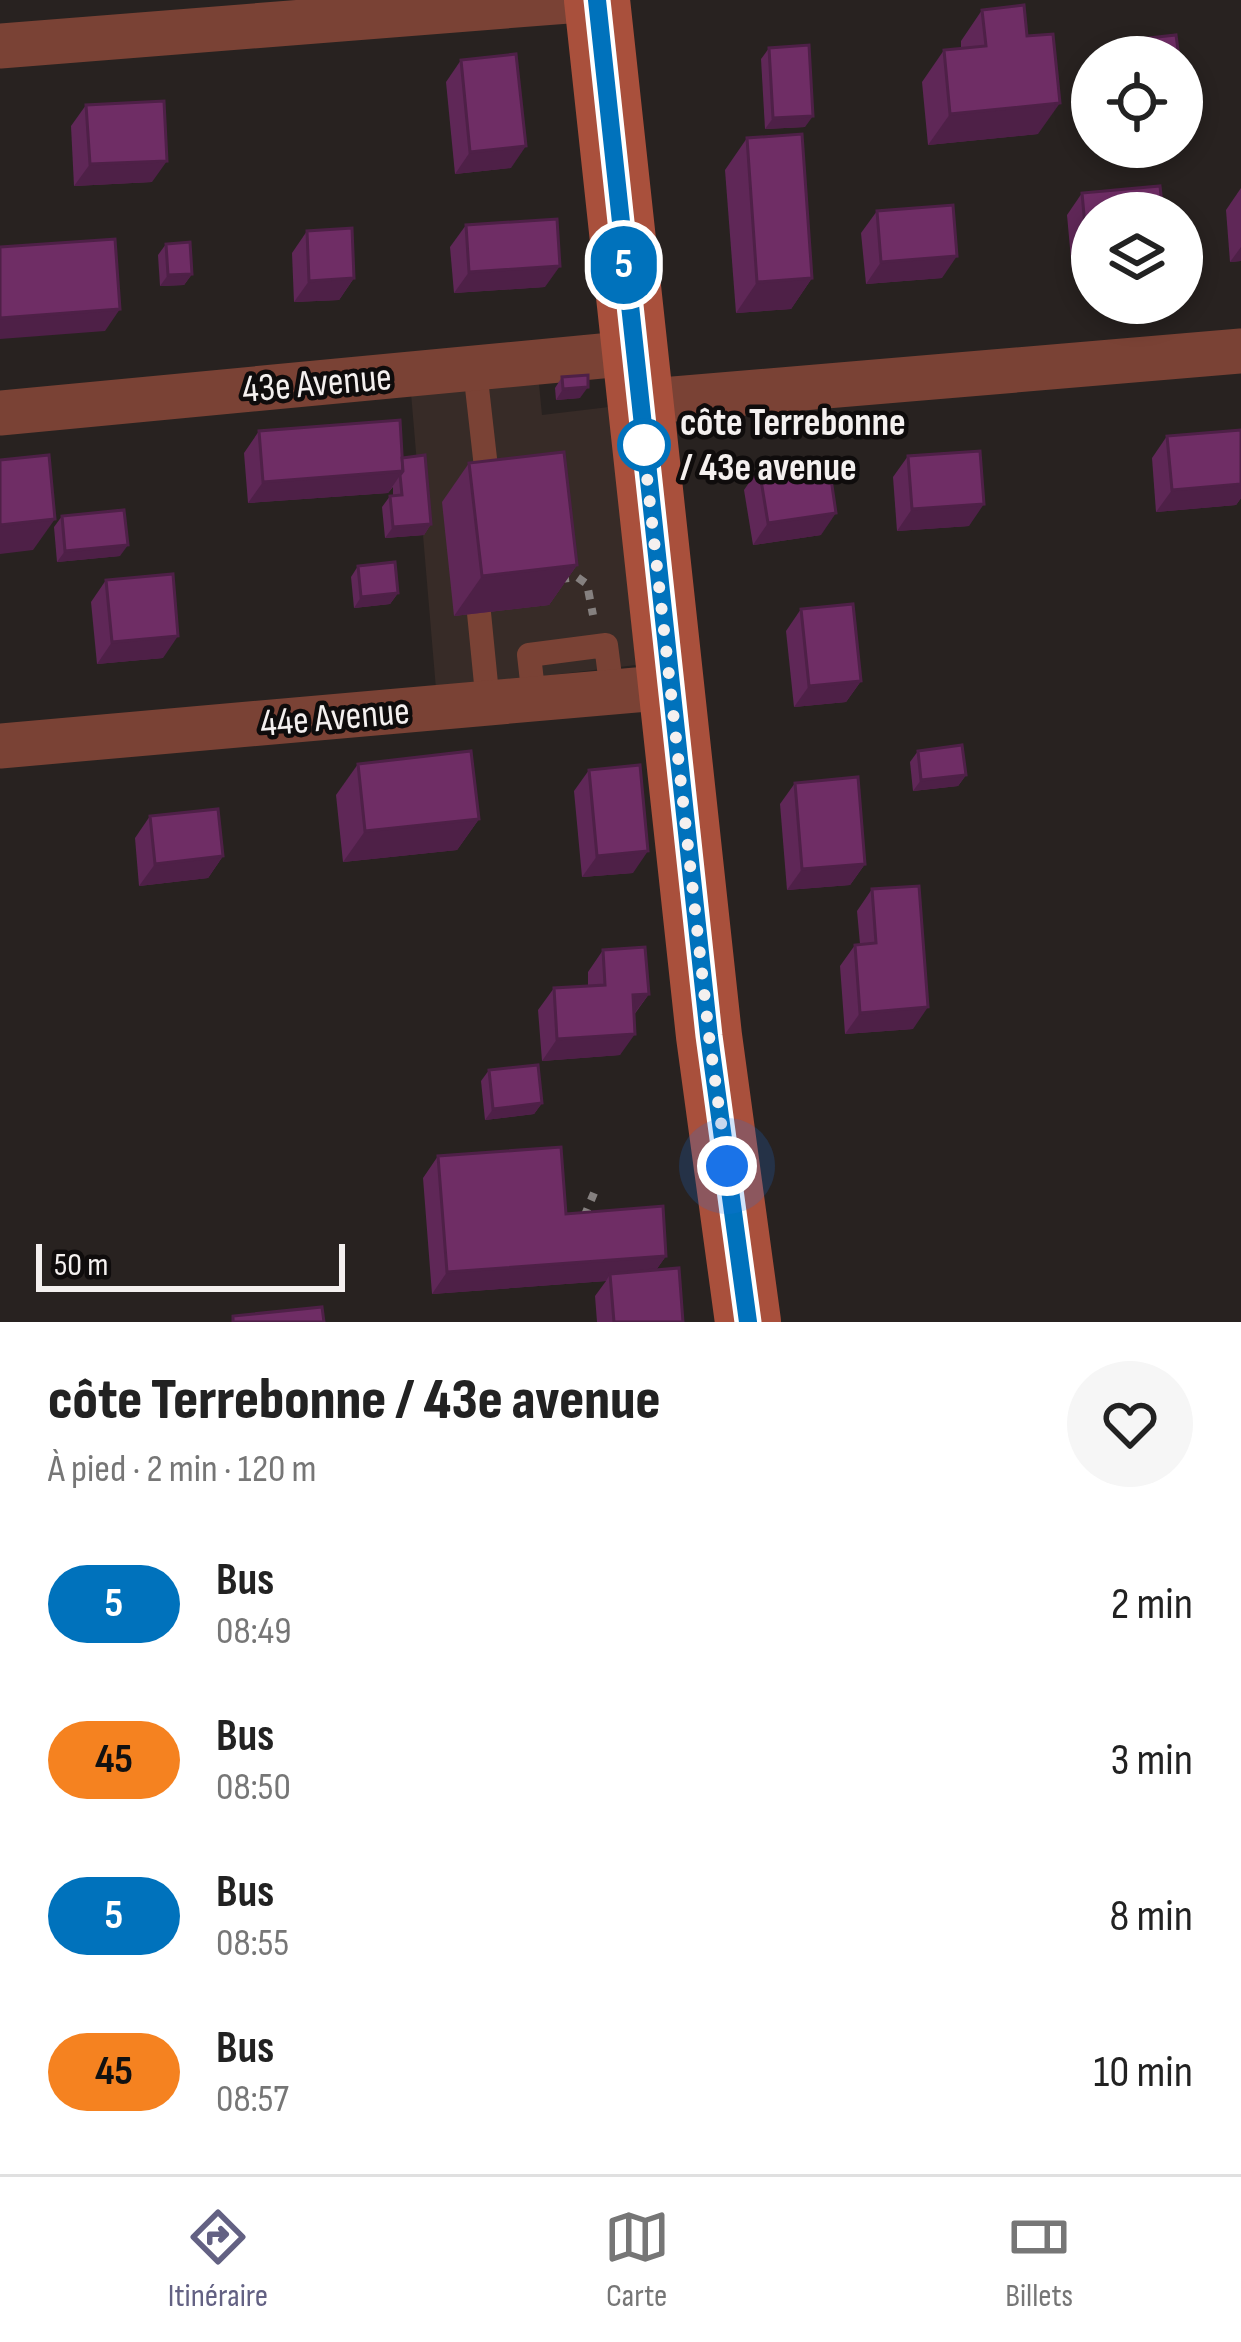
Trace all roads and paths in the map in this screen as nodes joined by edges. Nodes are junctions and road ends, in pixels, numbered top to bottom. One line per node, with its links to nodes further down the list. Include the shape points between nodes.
1 (581, 0): 3 (street)
2 (597, 0): 6 (main road)
3 (0, 46)
4 (1241, 351): 6 (street, 43e Avenue)
5 (475, 370): 6 (street, 43e Avenue); 7 (street, 43e Avenue); 8 (lane)
6 (636, 378): 12 (main road)
7 (0, 413)
8 (489, 496)
9 (546, 581): 10 (path, via 584,580)
10 (592, 600)
11 (479, 613): 13 (lane)
12 (641, 690): 13 (street, 44e Avenue); 17 (main road, via 709,1036)
13 (488, 704): 14 (street, 44e Avenue)
14 (0, 746)
15 (594, 1193): 16 (path, via 582,1222)
16 (566, 1223)
17 (748, 1322)

